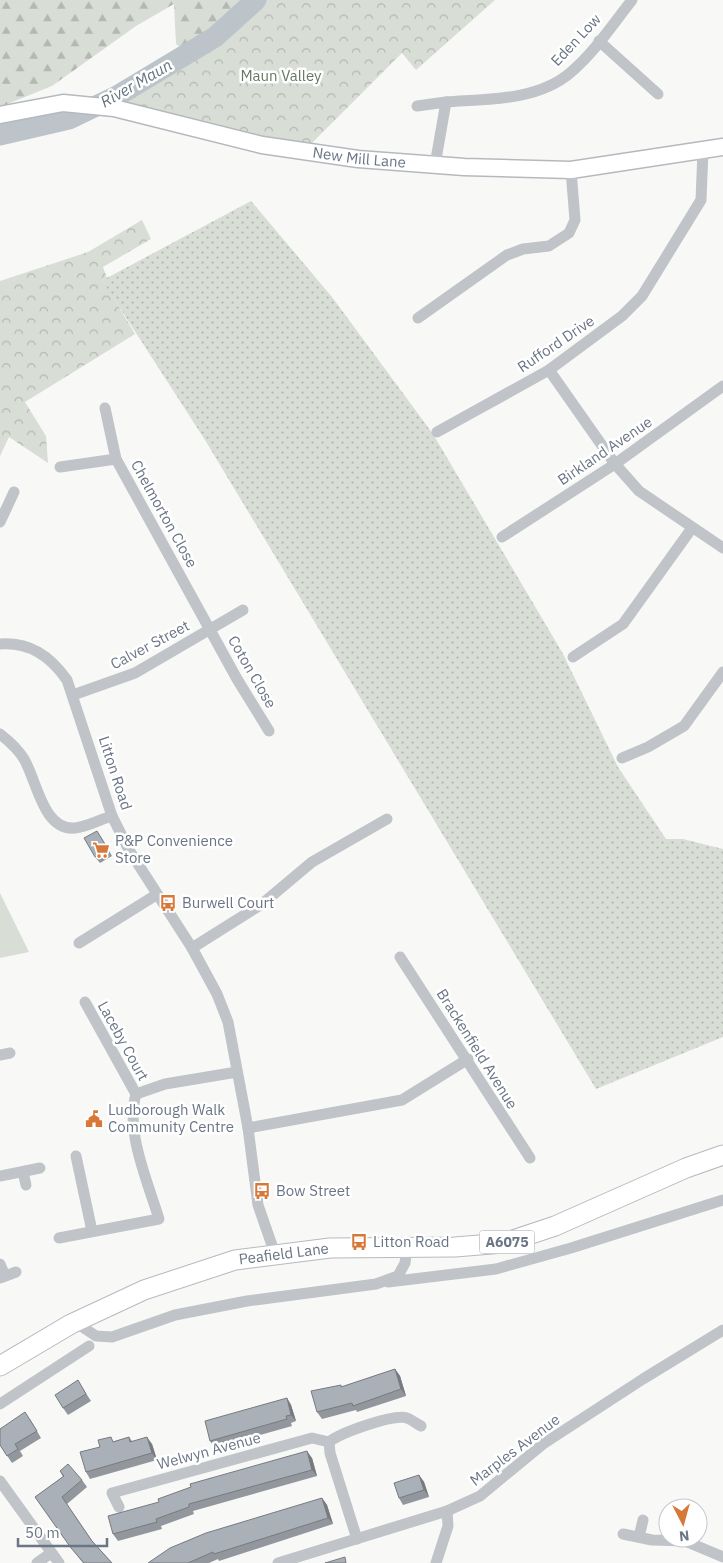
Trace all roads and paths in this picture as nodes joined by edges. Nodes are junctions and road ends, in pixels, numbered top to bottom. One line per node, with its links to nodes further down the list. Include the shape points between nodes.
1 (632, 0): 2 (street, Eden Low)
2 (599, 41): 3 (street); 4 (street, Eden Low, via 570,73 533,92)
3 (658, 94)
4 (446, 102): 5 (street, Eden Low); 9 (street)
5 (417, 106)
6 (0, 115): 9 (street, New Mill Lane, via 63,103 114,108 262,145 358,159)
7 (723, 148): 8 (street, New Mill Lane)
8 (703, 151): 10 (street, New Mill Lane); 12 (street, Rufford Drive, via 701,200 642,296)
9 (435, 165): 10 (street, New Mill Lane)
10 (571, 170): 11 (street, via 575,220 569,233 549,246 523,249 507,256)
11 (418, 318)
12 (549, 370): 15 (street, Rufford Drive); 17 (street)
13 (723, 386): 17 (street, Birkland Avenue)
14 (105, 408): 16 (street, Chelmorton Close)
15 (437, 432)
16 (116, 458): 18 (street); 25 (street, Chelmorton Close)
17 (615, 464): 21 (street, via 639,491); 22 (street, Birkland Avenue)
18 (60, 467)
19 (14, 492): 20 (street)
20 (0, 522)
21 (692, 528): 23 (street); 27 (street, via 623,624)
22 (502, 537)
23 (723, 548)
24 (243, 610): 25 (street, Calver Street)
25 (210, 629): 29 (street, Calver Street, via 135,673); 30 (street, Coton Close)
26 (0, 644): 29 (street, Litton Road, via 14,643 44,654 62,673)
27 (573, 657)
28 (723, 672): 32 (street, via 684,726)
29 (74, 695): 33 (street, Litton Road)
30 (268, 730)
31 (0, 734): 33 (street, via 23,758 54,822 76,828)
32 (622, 758)
33 (112, 816): 35 (street, Litton Road)
34 (387, 819): 37 (street, via 312,862 262,904)
35 (156, 895): 36 (street); 37 (street, Litton Road)
36 (79, 943)
37 (192, 948): 41 (street, Litton Road, via 228,1022)
38 (400, 956): 40 (street, Brackenfield Avenue)
39 (85, 1002): 42 (street, Laceby Court)
40 (468, 1059): 43 (street, via 402,1100); 46 (street, Brackenfield Avenue)
41 (237, 1072): 42 (street, via 165,1084); 43 (street, Litton Road)
42 (136, 1094): 52 (street, via 132,1109 140,1156 159,1219)
43 (248, 1128): 55 (street, Litton Road, via 258,1205)
44 (723, 1155): 54 (main road, Peafield Lane / A6075, via 528,1236 482,1246)
45 (76, 1156): 52 (street)
46 (530, 1158)
47 (40, 1168): 48 (street)
48 (23, 1172): 49 (street); 50 (street)
49 (0, 1176)
50 (26, 1185)
51 (723, 1200): 58 (street, via 496,1269)
52 (92, 1231): 53 (street)
53 (59, 1238)
54 (407, 1247): 55 (main road, Peafield Lane / A6075, via 330,1248); 58 (street, via 398,1276)
55 (275, 1254): 59 (main road, Peafield Lane / A6075, via 235,1260 185,1274)
56 (0, 1264): 57 (street)
57 (7, 1275)
58 (385, 1282): 59 (street, via 279,1296 175,1315 112,1336 96,1336)
59 (75, 1322): 62 (main road, Peafield Lane / A6075)
60 (723, 1330): 68 (street, Marples Avenue, via 543,1444 480,1496)
61 (89, 1346): 63 (street)
62 (1, 1365)
63 (0, 1404)
64 (421, 1426): 65 (street, via 406,1417 392,1418 337,1436)
65 (329, 1442): 67 (street, Welwyn Avenue, via 312,1438 112,1493); 72 (street)
66 (0, 1481): 73 (street)
67 (119, 1506)
68 (447, 1511): 72 (street, Marples Avenue); 78 (street, via 448,1526)
69 (643, 1520): 71 (street)
70 (623, 1534): 71 (street)
71 (639, 1537): 74 (street, via 685,1540)
72 (357, 1539): 77 (street, Marples Avenue)
73 (51, 1552): 75 (street); 76 (street)
74 (723, 1557)
75 (37, 1563)
76 (59, 1563)
77 (278, 1563)
78 (436, 1563)

